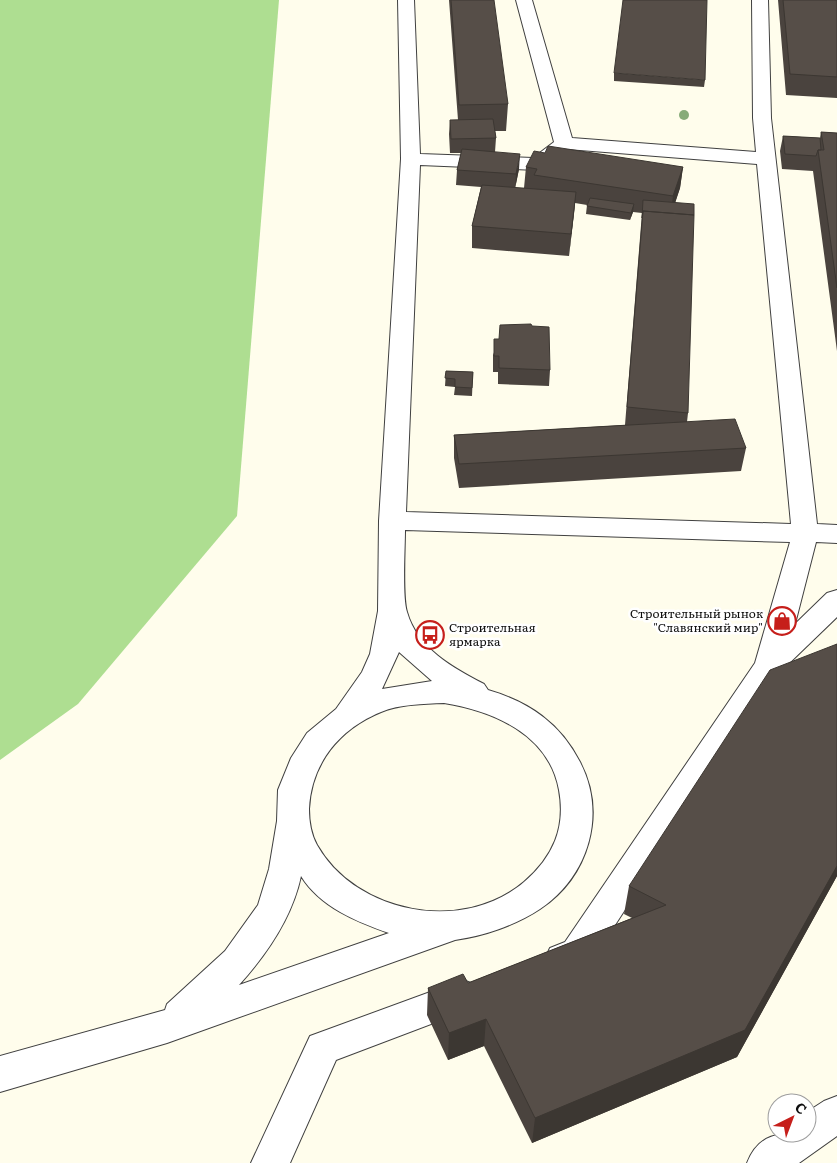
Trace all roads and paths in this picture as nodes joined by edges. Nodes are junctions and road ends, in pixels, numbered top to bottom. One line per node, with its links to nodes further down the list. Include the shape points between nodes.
1 (406, 0): 5 (street)
2 (524, 0): 4 (street)
3 (760, 0): 6 (street)
4 (564, 142): 5 (street, via 537,164); 6 (street)
5 (411, 159): 7 (street)
6 (766, 159): 8 (street)
7 (392, 522): 8 (street); 11 (street)
8 (805, 534): 9 (street); 12 (street)
9 (837, 534)
10 (837, 600): 12 (street)
11 (392, 611): 13 (street, via 402,636 416,654 440,672); 14 (street, via 384,654 375,676)
12 (769, 665): 17 (street, via 577,954)
13 (495, 703): 14 (street, via 453,693 418,693 392,697); 16 (street, via 539,728 568,765 579,810 577,833 559,869 536,894 485,920)
14 (346, 717): 15 (street, via 311,750 293,792)
15 (292, 815): 16 (street, via 307,861 343,898 396,922); 19 (street, via 288,860 279,897 258,934 204,997)
16 (456, 926): 19 (street)
17 (532, 970)
18 (486, 987): 22 (street, via 323,1048)
19 (167, 1026): 20 (street)
20 (0, 1074)
21 (837, 1114): 23 (street)
22 (270, 1163)
23 (766, 1163)

